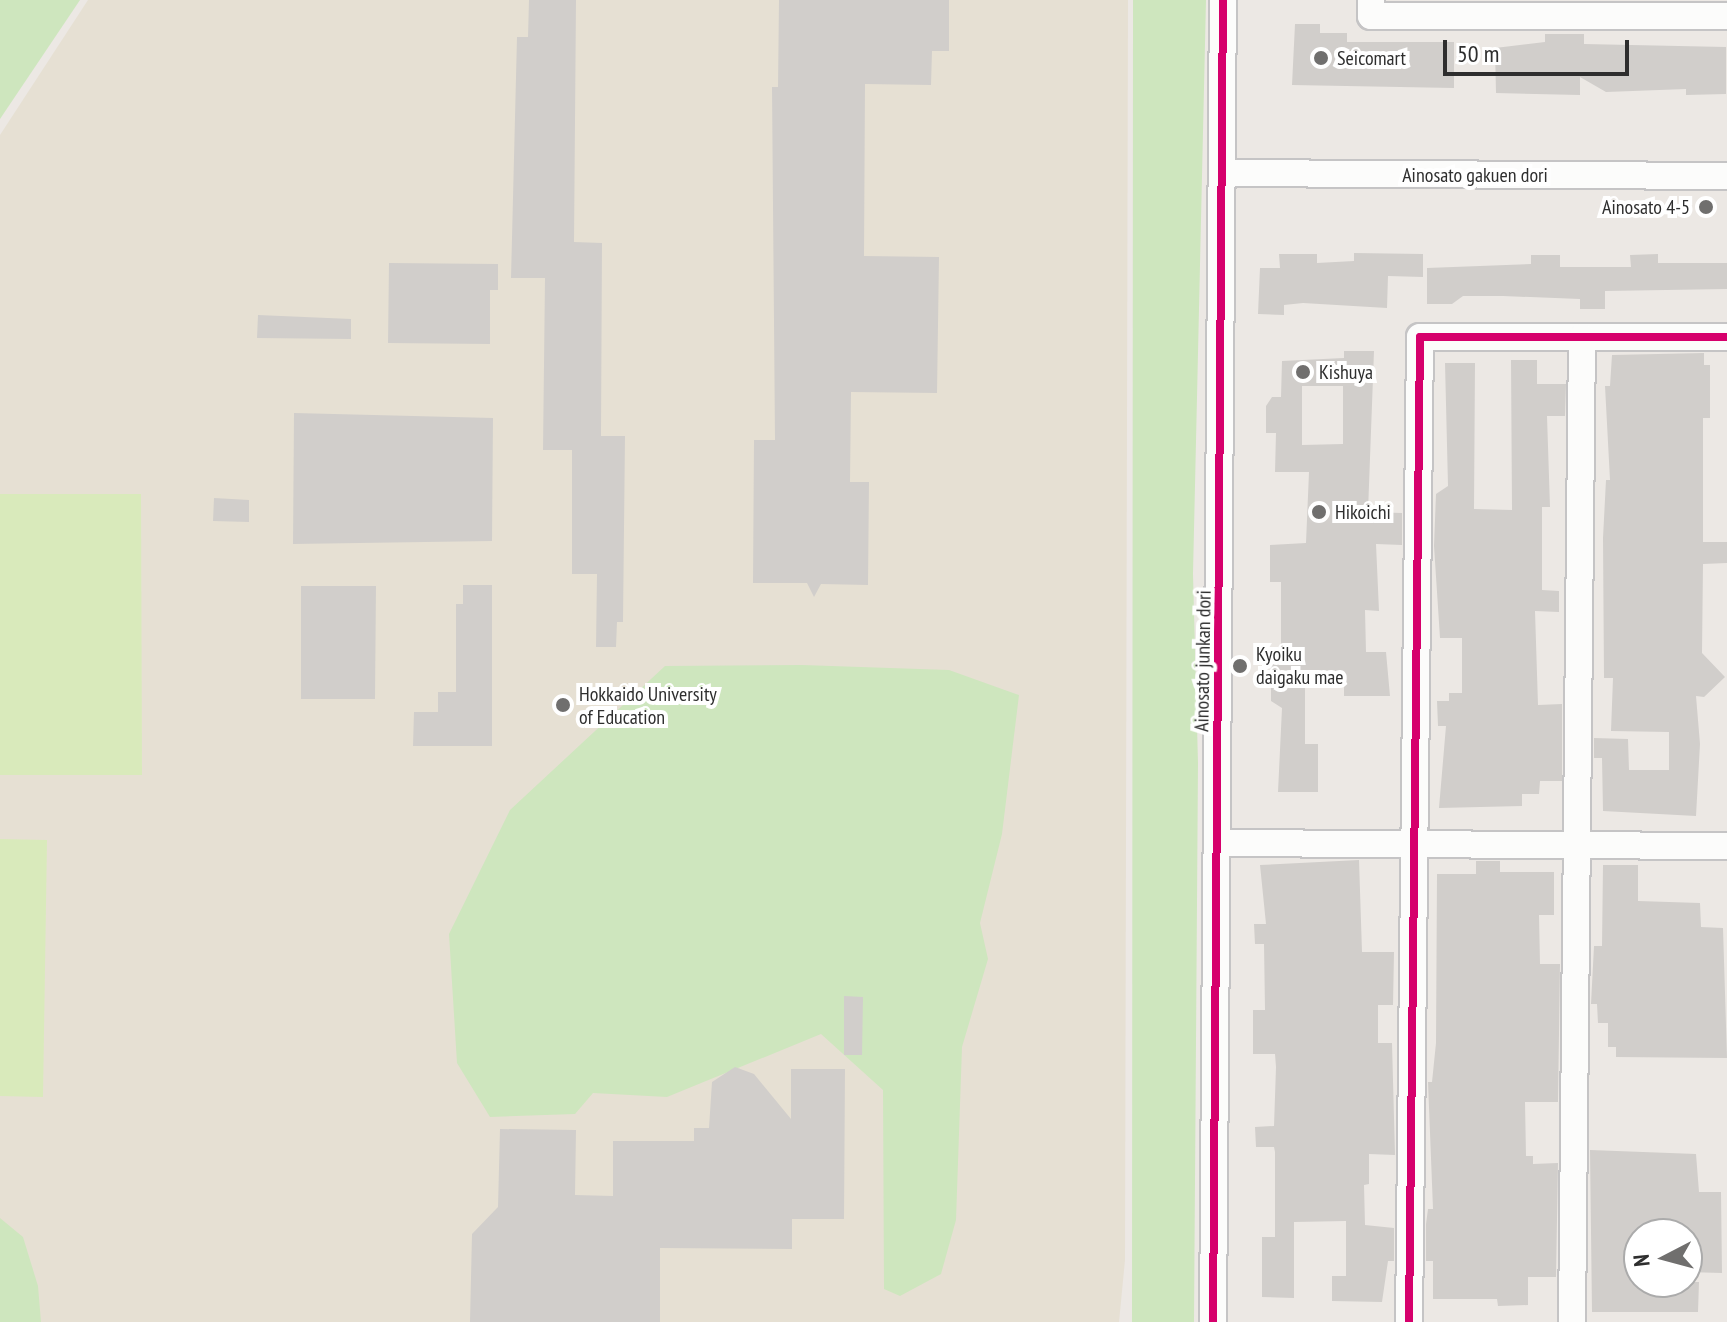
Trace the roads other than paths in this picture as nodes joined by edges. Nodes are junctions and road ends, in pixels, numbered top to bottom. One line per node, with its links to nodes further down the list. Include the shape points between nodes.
1 (1223, 0): 5 (street, Ainosato junkan dori)
2 (1371, 0): 3 (street, via 1371,16)
3 (1576, 8): 4 (street)
4 (1727, 16)
5 (1224, 173): 6 (street, Ainosato gakuen dori); 9 (street, Ainosato junkan dori)
6 (1727, 176)
7 (1582, 337): 8 (street); 10 (street, via 1420,337); 11 (street)
8 (1727, 337)
9 (1218, 843): 10 (street); 13 (street, Ainosato junkan dori)
10 (1415, 844): 11 (street); 14 (street)
11 (1581, 845): 12 (street); 15 (street)
12 (1727, 846)
13 (1213, 1322)
14 (1409, 1322)
15 (1572, 1322)

